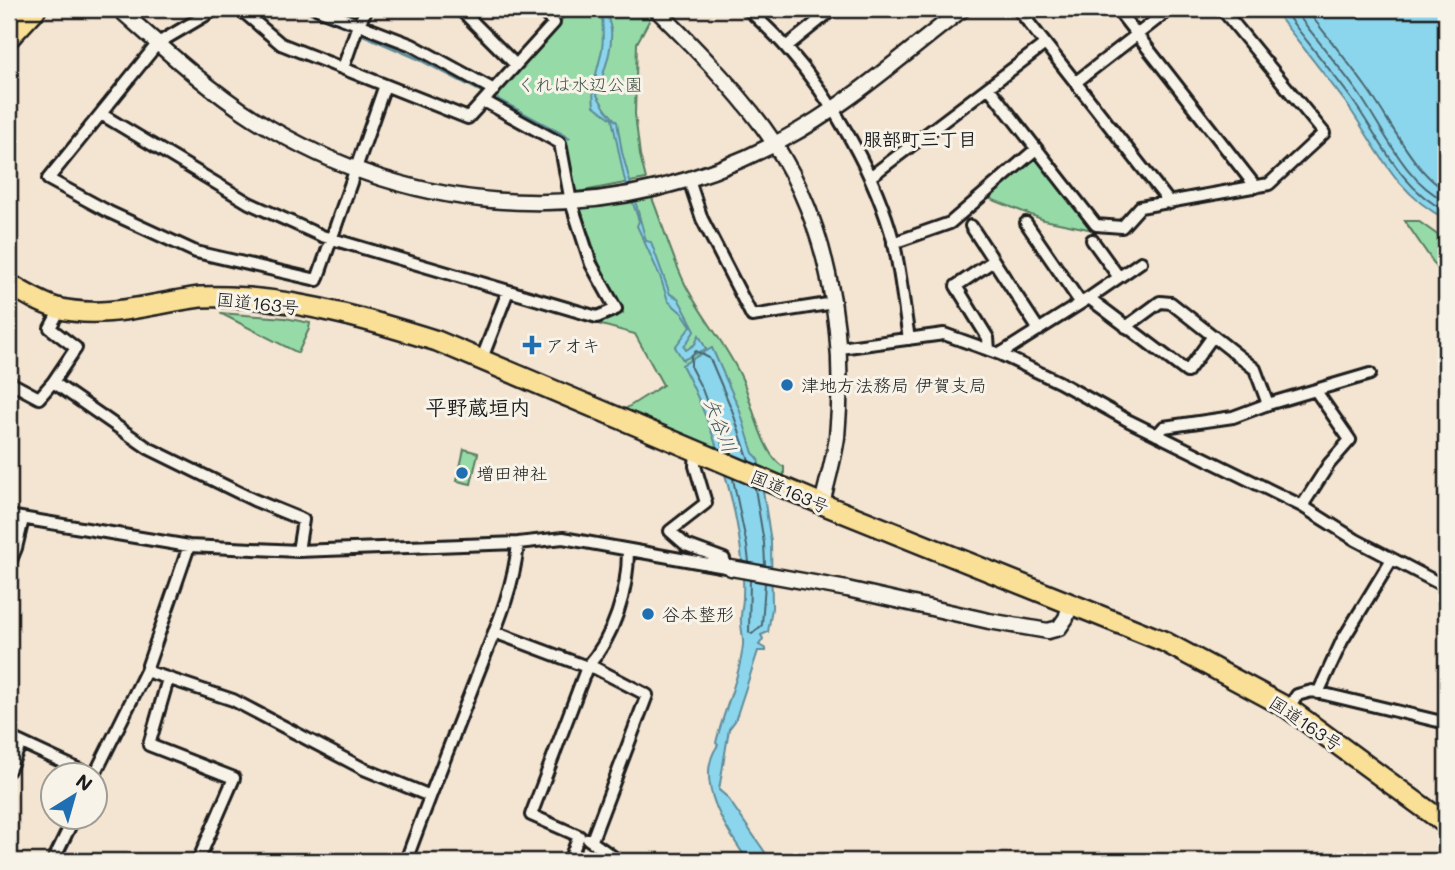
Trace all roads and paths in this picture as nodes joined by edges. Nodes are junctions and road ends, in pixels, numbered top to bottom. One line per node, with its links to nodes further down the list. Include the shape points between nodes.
1 (36, 9): 18 (highway)
2 (119, 9): 20 (street)
3 (216, 9): 20 (street)
4 (240, 9): 24 (street, via 281,44)
5 (318, 9): 17 (street)
6 (367, 9): 17 (street)
7 (460, 9): 23 (street)
8 (540, 9): 23 (street, via 554,23)
9 (656, 9): 32 (street, via 723,77)
10 (748, 9): 22 (street)
11 (833, 9): 22 (street)
12 (963, 9): 30 (street)
13 (1018, 9): 21 (street)
14 (1117, 9): 19 (street)
15 (1170, 9): 19 (street)
16 (1222, 9): 37 (street, via 1324,133 1269,184)
17 (358, 25): 24 (street); 28 (street, via 412,45)
18 (12, 29)
19 (1138, 36): 25 (street); 37 (street)
20 (158, 43): 31 (street); 34 (street, via 254,118)
21 (1045, 44): 25 (street); 27 (street)
22 (786, 47): 30 (street)
23 (516, 65): 28 (street)
24 (343, 68): 26 (street)
25 (1076, 82): 39 (street)
26 (385, 85): 29 (street, via 468,118); 34 (street)
27 (989, 88): 33 (street); 35 (street)
28 (494, 90): 29 (street)
29 (484, 101): 38 (street, via 560,143)
30 (832, 109): 32 (street); 35 (street)
31 (101, 114): 42 (street, via 249,203); 42 (street, via 48,179 196,252 317,280)
32 (774, 144): 36 (street); 51 (street, via 811,219)
33 (1036, 149): 39 (street, via 1097,225 1122,228 1140,207); 44 (street, via 950,223)
34 (356, 171): 38 (street, via 427,191 496,202); 42 (street)
35 (870, 177): 44 (street)
36 (689, 180): 38 (street); 51 (street, via 702,219 752,316)
37 (1256, 187): 39 (street)
38 (576, 201): 49 (street, via 591,264 616,309 597,317)
39 (1170, 203)
40 (1026, 223): 50 (street)
41 (971, 226): 45 (street)
42 (332, 239): 49 (street)
43 (1092, 240): 47 (street)
44 (893, 243): 56 (street)
45 (993, 261): 54 (street); 58 (street, via 956,286)
46 (1141, 262): 47 (street)
47 (1118, 276): 50 (street)
48 (9, 284): 52 (highway, 国道163号)
49 (508, 291): 59 (street)
50 (1084, 300): 53 (street); 54 (street)
51 (834, 303): 57 (street)
52 (58, 308): 59 (highway, 国道163号, via 103,311 204,297 251,298 379,323); 62 (street, via 50,328 76,348)
53 (1126, 327): 55 (street, via 1160,302 1171,303); 55 (street, via 1187,372)
54 (1039, 330): 58 (street)
55 (1213, 336): 64 (street, via 1255,369)
56 (909, 340): 57 (street); 58 (street, via 944,334)
57 (840, 348): 67 (street, via 836,440)
58 (994, 352): 65 (street)
59 (481, 361): 66 (highway, 国道163号)
60 (1370, 374): 63 (street)
61 (9, 382): 62 (street, via 39,398)
62 (53, 382): 73 (street, via 148,447 303,520)
63 (1316, 391): 64 (street); 68 (street, via 1350,440)
64 (1268, 404): 65 (street, via 1233,417 1164,427)
65 (1157, 435): 68 (street)
66 (698, 452): 67 (highway, 国道163号); 77 (street, via 695,466 706,503 670,531 686,545 724,559)
67 (822, 504): 79 (highway, 国道163号)
68 (1302, 506): 75 (street)
69 (9, 516): 70 (street)
70 (23, 519): 72 (street); 76 (street)
71 (518, 543): 73 (street); 74 (street, via 563,538); 80 (street, via 516,569)
72 (189, 546): 73 (street); 82 (street)
73 (298, 551)
74 (628, 551): 77 (street); 81 (street, via 625,593)
75 (1392, 559): 78 (street); 84 (street, via 1342,641)
76 (9, 565)
77 (728, 568): 79 (street, via 1048,631 1059,628)
78 (1446, 587)
79 (1070, 606): 85 (highway, 国道163号, via 1163,642)
80 (494, 632): 81 (street); 92 (street)
81 (587, 667): 95 (street, via 531,815); 96 (street, via 647,695)
82 (146, 671): 83 (street); 90 (street)
83 (168, 679): 92 (street, via 233,700 363,769); 98 (street, via 149,745 234,778)
84 (1318, 693): 85 (street, via 1304,691); 86 (street)
85 (1288, 708): 93 (highway, 国道163号)
86 (1446, 723)
87 (9, 737): 88 (street)
88 (21, 743): 89 (street); 91 (street)
89 (64, 762)
90 (100, 762)
91 (9, 770)
92 (430, 796): 99 (street)
93 (1446, 824)
94 (66, 832): 97 (street)
95 (579, 836): 96 (street); 100 (street)
96 (592, 840): 101 (street)
97 (52, 861)
98 (198, 861)
99 (408, 861)
100 (569, 861)
101 (620, 861)

